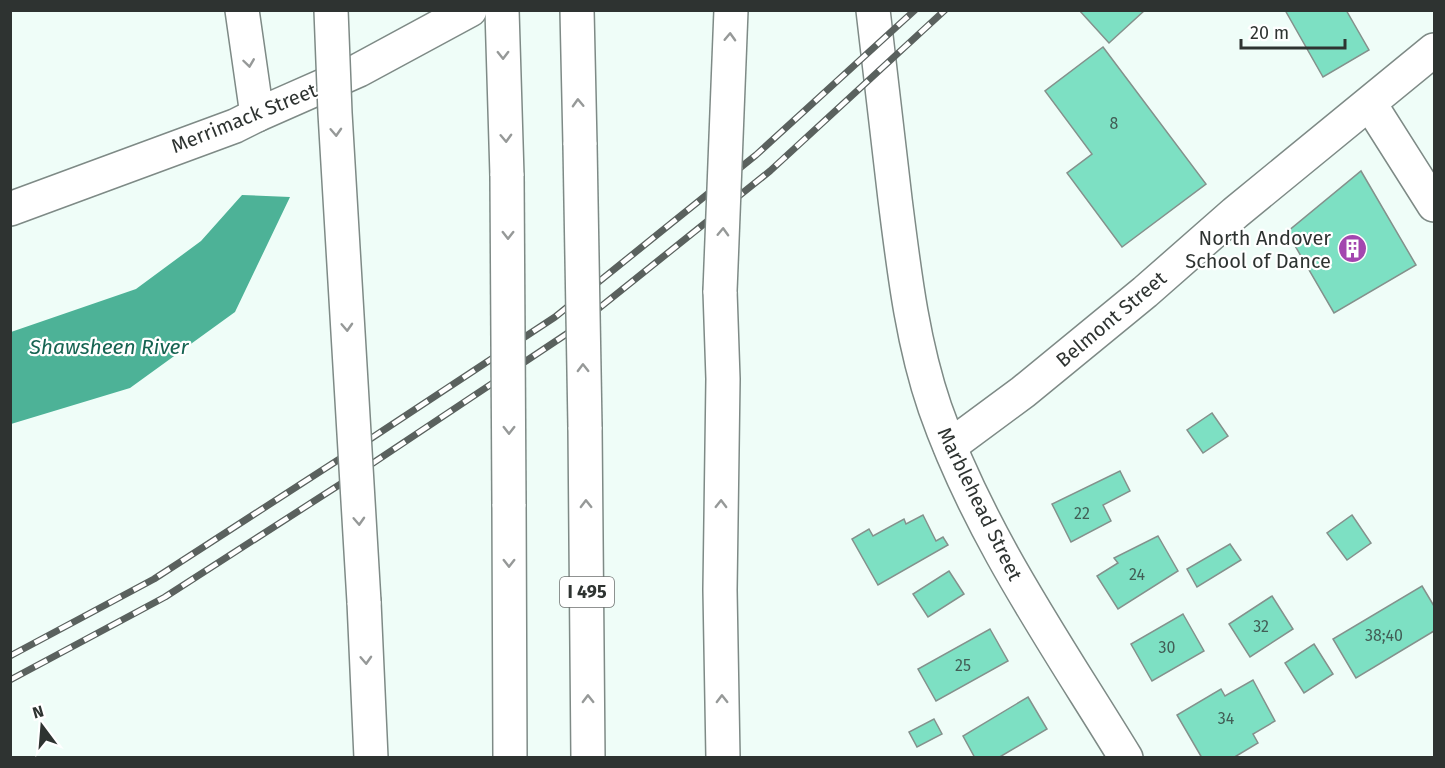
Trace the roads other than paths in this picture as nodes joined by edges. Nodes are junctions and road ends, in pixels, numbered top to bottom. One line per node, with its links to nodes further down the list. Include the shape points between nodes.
1 (242, 10): 10 (main road, one-way to 10)
2 (331, 10): 14 (main road, one-way to 14, bridge)
3 (470, 10): 10 (main road, Merrimack Street, via 359,70)
4 (502, 10): 15 (main road, one-way to 15, bridge, via 507,176)
5 (577, 10): 16 (main road, I 495, one-way to 5, bridge)
6 (731, 10): 17 (main road, one-way to 6, bridge, via 720,291)
7 (873, 10): 13 (main road, Marblehead Street, via 905,277 922,363)
8 (1434, 50): 9 (main road, Belmont Street)
9 (1370, 104): 11 (main road); 13 (main road, Belmont Street, via 1023,392)
10 (257, 115): 12 (main road, Merrimack Street)
11 (1434, 205)
12 (10, 209)
13 (950, 446): 18 (main road, Marblehead Street, via 1022,590)
14 (371, 758)
15 (510, 758)
16 (588, 758)
17 (723, 758)
18 (1126, 758)

